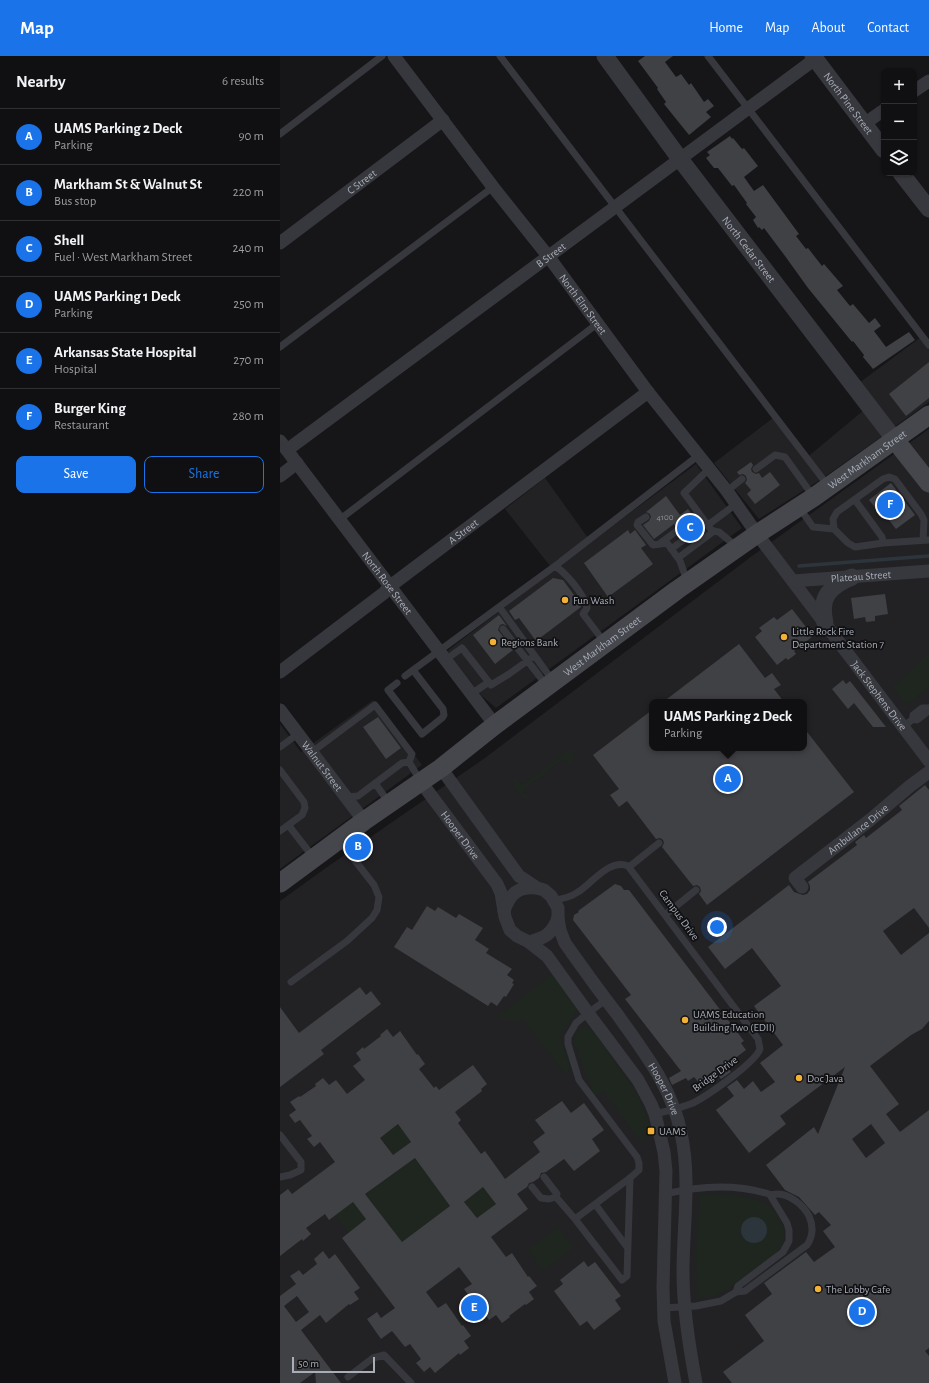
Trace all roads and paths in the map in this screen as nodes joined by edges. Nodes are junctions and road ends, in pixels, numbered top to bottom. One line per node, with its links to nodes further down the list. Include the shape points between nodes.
1 (382, 56): 13 (lane)
2 (394, 56): 11 (street, North Elm Street)
3 (500, 56): 18 (lane)
4 (605, 56): 15 (street, North Cedar Street)
5 (708, 56): 9 (lane)
6 (814, 58): 9 (street, B Street); 12 (street, North Pine Street)
7 (929, 81): 8 (street)
8 (917, 89)
9 (747, 109): 15 (street, B Street); 23 (lane)
10 (881, 112): 12 (street)
11 (443, 120): 17 (street, North Elm Street); 20 (street, C Street)
12 (864, 124): 14 (street, North Pine Street)
13 (280, 134)
14 (881, 146)
15 (680, 159): 18 (street, B Street); 27 (street, North Cedar Street)
16 (904, 176): 19 (street)
17 (493, 187): 21 (street, North Elm Street); 24 (lane)
18 (615, 207): 21 (street, B Street); 37 (lane)
19 (929, 209)
20 (280, 243)
21 (548, 256): 22 (street, North Elm Street); 28 (street, B Street)
22 (597, 324): 25 (street, North Elm Street); 41 (lane)
23 (929, 345)
24 (280, 347)
25 (648, 392): 29 (street, North Elm Street); 59 (street, A Street)
26 (929, 415): 27 (main road, West Markham Street)
27 (895, 440): 35 (main road); 37 (main road, West Markham Street)
28 (284, 446): 30 (street, North Rose Street)
29 (699, 455): 31 (street, North Elm Street); 54 (lane)
30 (296, 463): 33 (street); 41 (street, North Rose Street)
31 (709, 469): 36 (street, North Elm Street); 42 (lane, via 684,493)
32 (756, 469): 37 (lane, via 775,455 784,457)
33 (280, 476)
34 (742, 479): 36 (lane)
35 (929, 483)
36 (727, 491): 39 (street, North Elm Street)
37 (814, 497): 43 (lane, via 812,527); 46 (main road, West Markham Street)
38 (855, 500): 43 (lane, via 834,515); 48 (lane, via 882,478 895,479 924,520); 49 (lane)
39 (736, 504): 42 (lane); 46 (street, North Elm Street)
40 (646, 517): 50 (lane, via 638,522 638,525 653,545)
41 (339, 520): 59 (street, North Rose Street)
42 (705, 525): 45 (lane)
43 (834, 529): 49 (lane, via 855,547)
44 (678, 530): 50 (lane)
45 (714, 531): 51 (lane, via 719,532); 53 (lane)
46 (757, 534): 51 (main road, West Markham Street); 57 (street, Jack Stephens Drive)
47 (685, 539): 52 (lane)
48 (926, 540): 49 (lane)
49 (884, 543)
50 (659, 544): 52 (lane, via 667,543)
51 (738, 548): 58 (main road, West Markham Street)
52 (671, 549): 53 (lane)
53 (678, 558): 58 (lane)
54 (555, 566): 60 (lane); 63 (lane, via 568,577 586,602 587,608 583,614)
55 (929, 571): 56 (street, Plateau Street)
56 (852, 577): 57 (street, Plateau Street); 61 (street, via 837,584 827,594 823,608)
57 (793, 581): 61 (street, Jack Stephens Drive)
58 (688, 583): 63 (main road, West Markham Street)
59 (389, 587): 64 (street, North Rose Street); 67 (street, A Street)
60 (496, 613): 64 (lane); 65 (lane)
61 (825, 623): 75 (street, Jack Stephens Drive)
62 (505, 628): 65 (lane)
63 (605, 643): 71 (main road, West Markham Street)
64 (441, 656): 66 (lane); 69 (lane, via 462,648); 72 (street, North Rose Street)
65 (530, 658): 69 (lane, via 510,674 491,685); 71 (lane)
66 (413, 670): 68 (lane); 70 (lane, via 444,714 422,734 388,690)
67 (280, 672)
68 (406, 676)
69 (489, 682): 72 (lane)
70 (397, 683)
71 (550, 684): 76 (main road, West Markham Street)
72 (471, 694): 76 (street, North Rose Street)
73 (929, 708): 75 (lane, via 922,708)
74 (280, 710): 77 (street, Walnut Street)
75 (908, 723): 80 (street, Jack Stephens Drive)
76 (495, 725): 82 (main road, West Markham Street)
77 (298, 734): 78 (lane); 79 (street, Walnut Street)
78 (280, 747)
79 (312, 752): 81 (lane, via 375,705 412,754); 87 (street, Walnut Street)
80 (929, 761)
81 (409, 762): 85 (lane); 86 (lane, via 402,763)
82 (441, 768): 85 (main road, West Markham Street); 98 (street, via 519,876)
83 (280, 770): 90 (lane, via 304,802 305,808 302,815)
84 (929, 772): 97 (street, Ambulance Drive, via 795,878)
85 (422, 782): 88 (main road, West Markham Street); 101 (street, Hooper Drive, via 497,884)
86 (375, 784): 87 (lane, via 358,796); 88 (lane)
87 (347, 797): 89 (street, Walnut Street)
88 (389, 804): 89 (main road, West Markham Street)
89 (364, 821): 92 (main road, West Markham Street)
90 (289, 826): 91 (lane); 94 (lane)
91 (280, 831)
92 (339, 840): 94 (main road, West Markham Street); 105 (lane, via 374,885 378,897 377,910 347,941)
93 (659, 843): 95 (lane)
94 (314, 858): 96 (main road, West Markham Street)
95 (629, 867): 100 (lane, via 624,864 614,865 576,893); 102 (lane, Campus Drive)
96 (280, 883)
97 (802, 887)
98 (537, 888): 100 (street, via 544,890); 101 (street, via 528,887 513,894)
99 (696, 890): 102 (lane)
100 (554, 900): 103 (street, Hooper Drive, via 558,908)
101 (504, 911): 104 (street, Hooper Drive, via 510,930)
102 (665, 915): 108 (lane, Campus Drive, via 758,1039)
103 (558, 918): 104 (street, via 555,927 547,935); 106 (street, Hooper Drive, via 565,943)
104 (529, 942): 107 (street, Hooper Drive, via 547,956)
105 (291, 982)
106 (606, 1000): 107 (lane); 109 (street, Hooper Drive, via 656,1070)
107 (588, 1012): 110 (street, Hooper Drive, via 638,1080); 114 (lane, via 571,1030 568,1044 579,1080 637,1157 639,1170)
108 (760, 1049): 109 (lane, Bridge Drive, via 750,1062 707,1094 691,1104)
109 (674, 1109): 110 (lane, Bridge Drive); 116 (street, Hooper Drive, via 686,1160)
110 (655, 1114): 117 (street, Hooper Drive, via 664,1152)
111 (280, 1135): 112 (lane, via 300,1162 301,1170)
112 (280, 1177)
113 (544, 1177): 119 (lane, via 557,1194)
114 (630, 1178): 120 (lane); 122 (lane)
115 (532, 1187): 119 (lane, via 541,1198)
116 (687, 1189): 117 (lane); 118 (lane, via 733,1188 765,1192); 124 (street, Hooper Drive)
117 (665, 1194): 125 (street, Hooper Drive)
118 (770, 1195): 123 (lane, via 787,1223 789,1241 783,1252 738,1286); 123 (lane, via 786,1195 807,1213 813,1229 811,1236 807,1245 780,1266 745,1291)
119 (556, 1197): 121 (lane)
120 (595, 1204): 121 (lane); 122 (lane)
121 (575, 1219): 122 (lane, via 622,1280 626,1276)
122 (627, 1246)
123 (736, 1292): 124 (lane, via 720,1301)
124 (684, 1306): 125 (lane); 129 (street, Hooper Drive)
125 (664, 1308): 128 (street, Hooper Drive, via 664,1321)
126 (348, 1376): 127 (lane, via 373,1358 384,1355)
127 (411, 1383)
128 (676, 1383)
129 (696, 1383)

